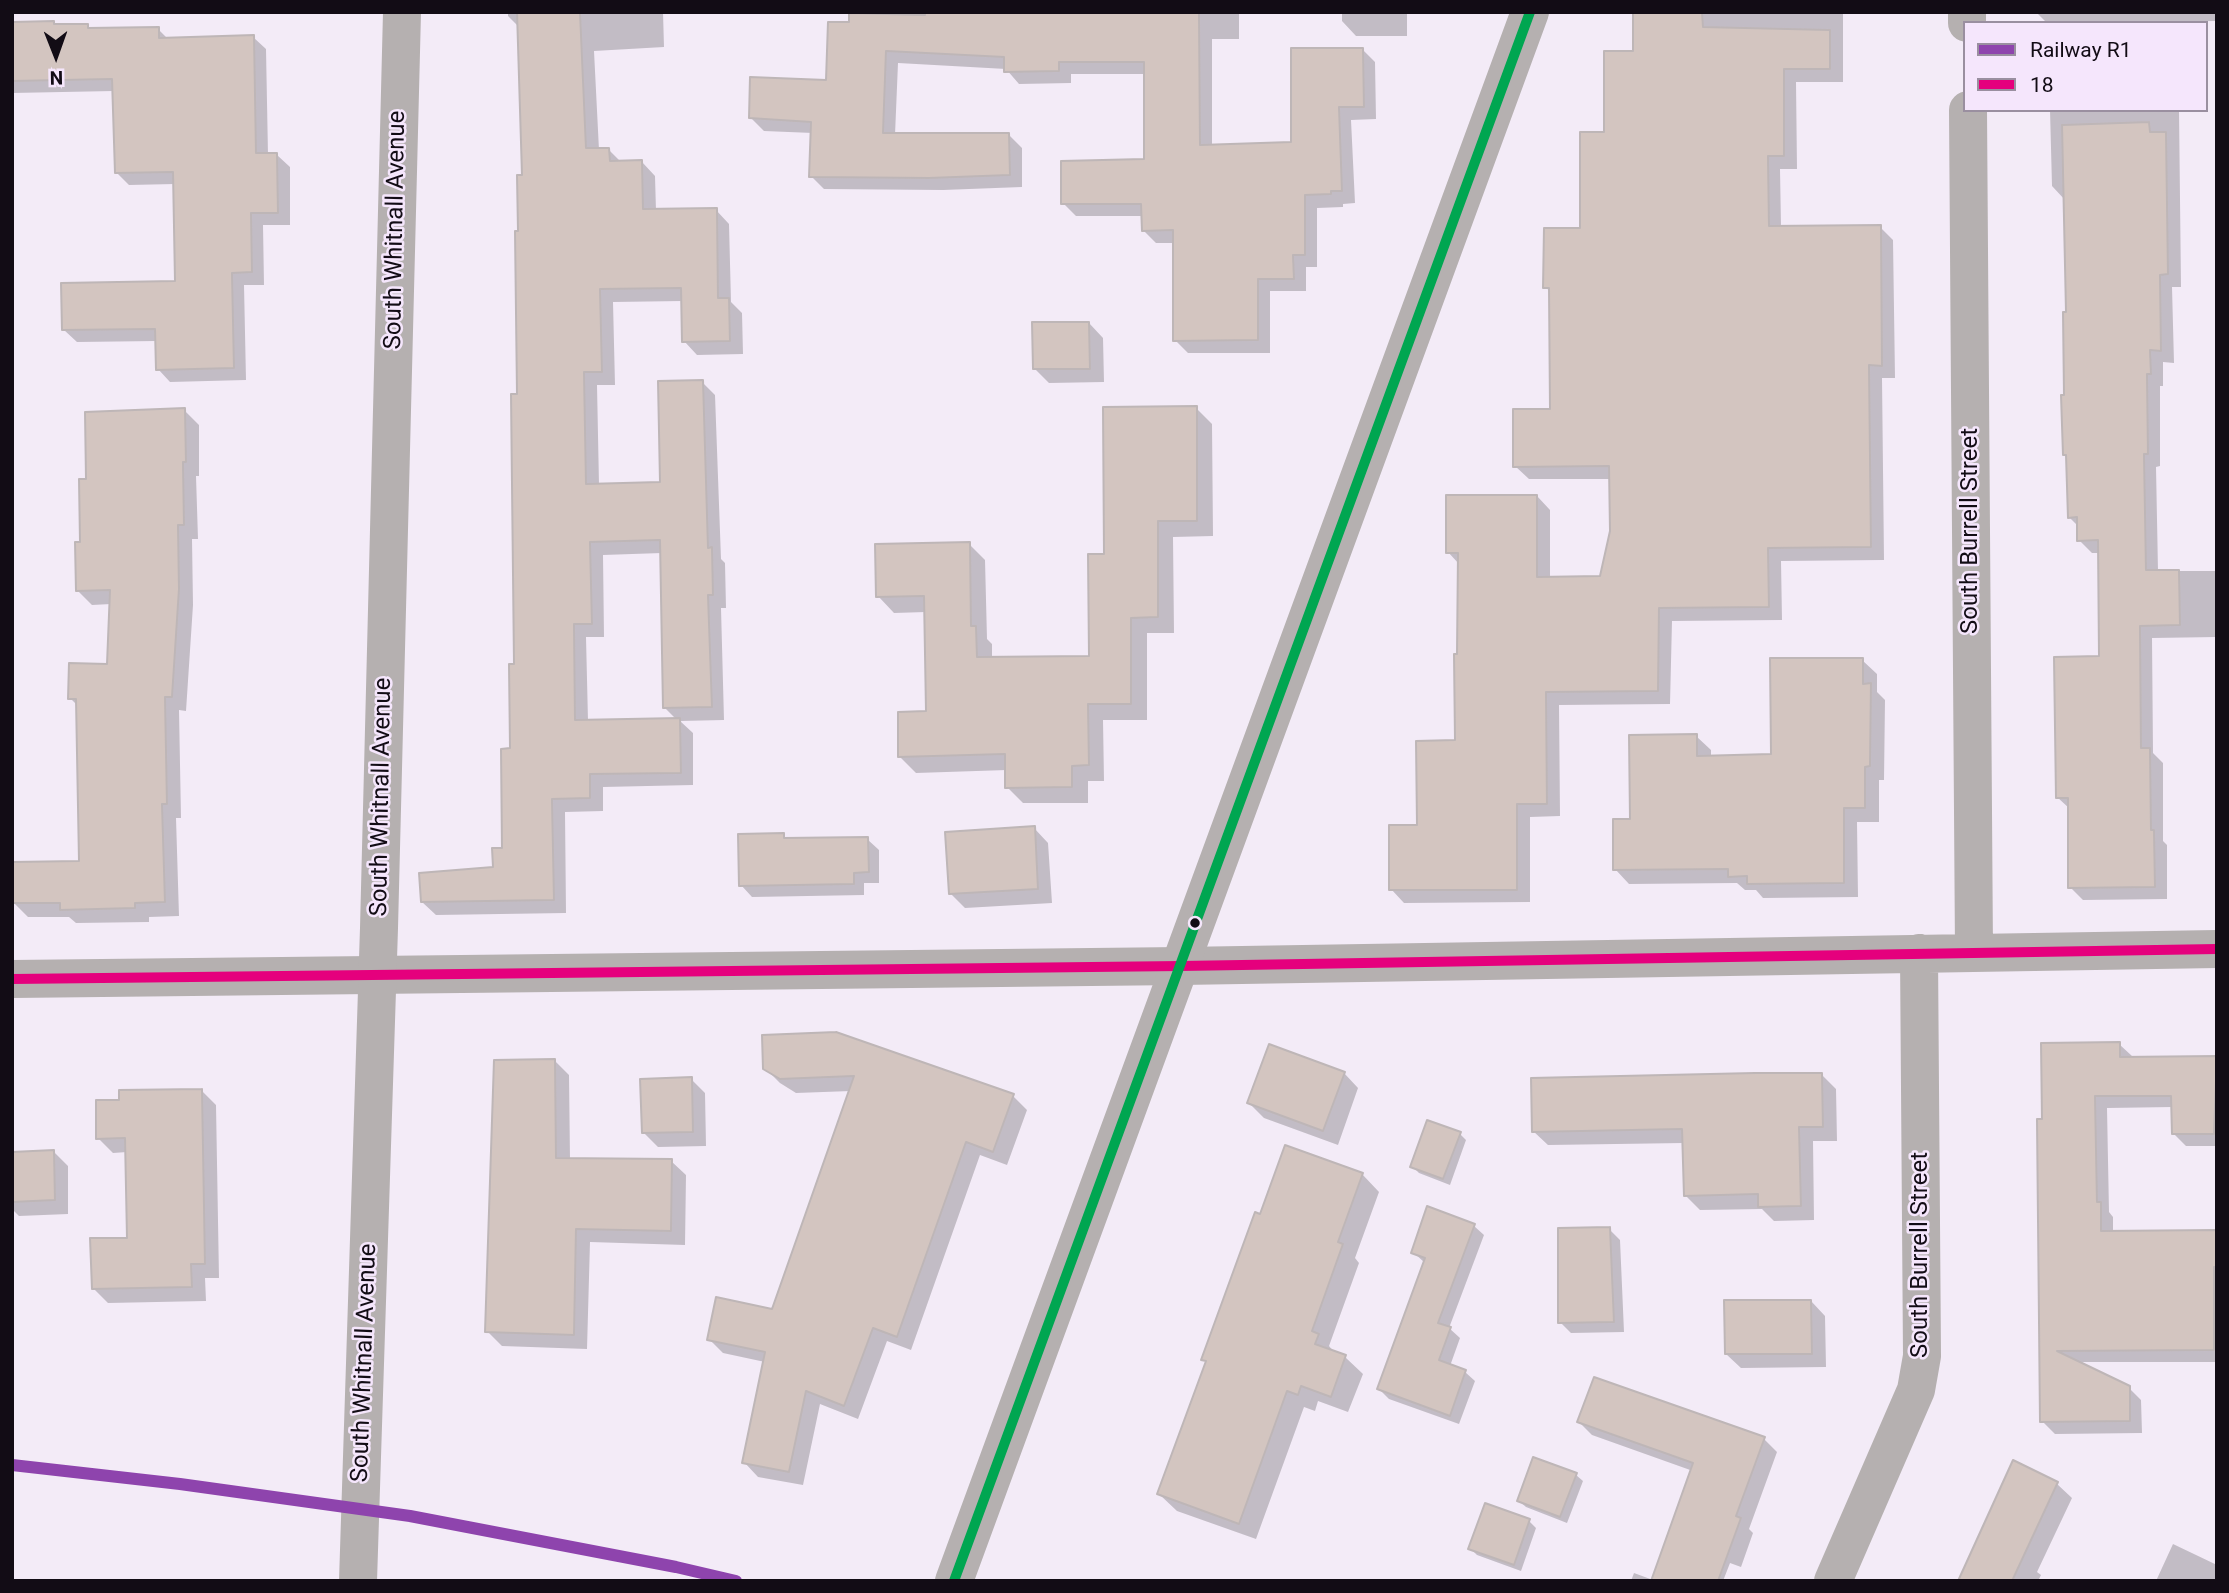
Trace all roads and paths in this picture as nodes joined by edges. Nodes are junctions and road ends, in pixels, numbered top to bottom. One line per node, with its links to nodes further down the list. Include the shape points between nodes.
1 (402, 12): 8 (street, South Whitnall Avenue)
2 (1530, 12): 7 (street)
3 (1968, 112): 5 (street, South Burrell Street)
4 (2217, 949): 5 (street)
5 (1973, 952): 6 (street)
6 (1919, 953): 7 (street); 12 (street, South Burrell Street, via 1922,1356 1916,1390)
7 (1181, 966): 8 (street); 11 (street)
8 (377, 975): 9 (street); 10 (street, South Whitnall Avenue)
9 (12, 979)
10 (358, 1581)
11 (954, 1581)
12 (1833, 1581)

